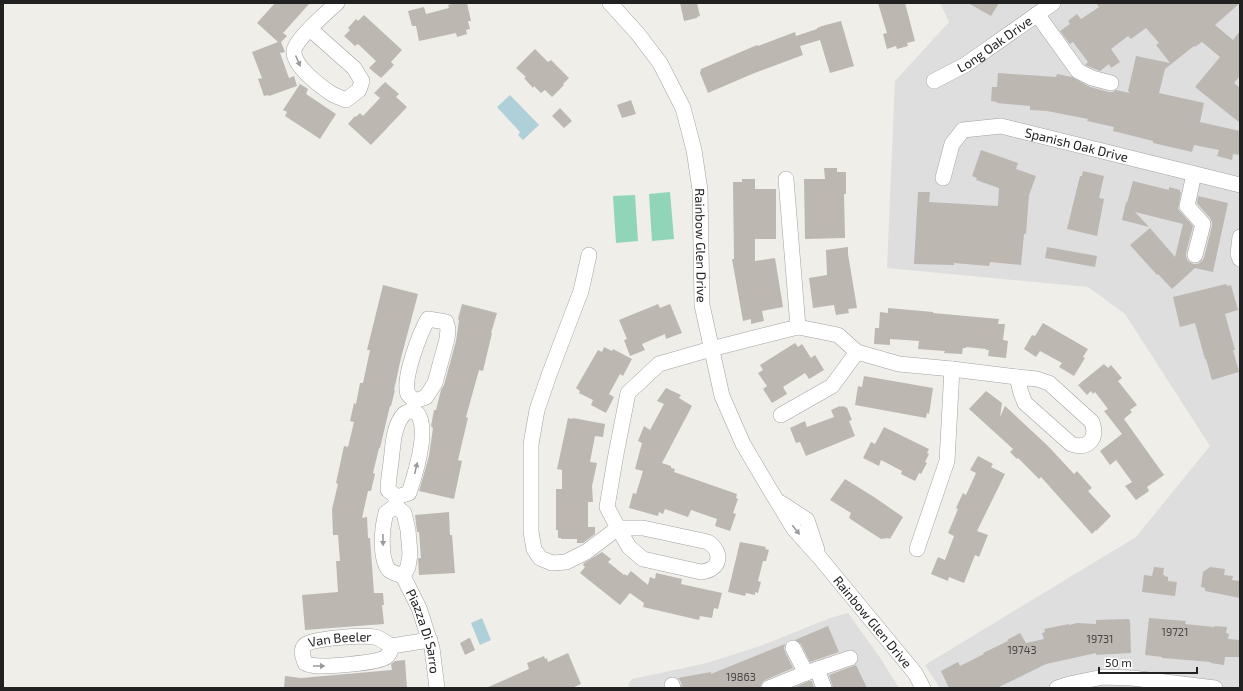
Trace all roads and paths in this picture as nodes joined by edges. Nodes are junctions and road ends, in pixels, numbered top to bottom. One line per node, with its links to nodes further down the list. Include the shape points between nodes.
1 (337, 3): 5 (street)
2 (610, 3): 17 (street, Rainbow Glen Drive, via 660,63 683,108 694,150 700,190 702,305)
3 (1053, 3): 4 (street, Long Oak Drive)
4 (1037, 14): 6 (street, Long Oak Drive, via 965,65); 7 (street, via 1078,71)
5 (310, 29): 5 (street, one-way to 5, via 298,41 294,51 298,64 332,94 346,100 359,90 362,81 354,68)
6 (934, 81)
7 (1111, 83)
8 (1194, 174): 9 (street, Spanish Oak Drive, via 1001,126 963,130 952,144); 11 (street, Spanish Oak Drive); 14 (street, via 1187,206 1203,224)
9 (943, 178)
10 (786, 179): 16 (street)
11 (1240, 185)
12 (1240, 237): 15 (street)
13 (589, 255): 24 (street, via 581,291 537,410 531,444 531,532 534,549 540,558 552,563 566,562 586,552)
14 (1195, 255)
15 (1240, 259)
16 (798, 328): 17 (street); 18 (street, via 838,335)
17 (711, 349): 24 (street, via 659,364 628,393 607,507); 35 (street, Rainbow Glen Drive, via 722,396 743,444 775,499 806,520 820,558 915,673)
18 (857, 352): 19 (street, via 899,364); 22 (street, via 832,386)
19 (952, 369): 20 (street); 25 (street, via 947,461)
20 (1017, 377): 20 (street, via 1025,403 1071,444 1079,447 1087,445 1095,430 1092,422 1049,383)
21 (414, 405): 21 (street, Piazza Di Sarro, via 426,397 435,383 447,339 446,322 428,318 422,330 407,386); 23 (street, Piazza Di Sarro, via 398,424 393,442 388,490); 23 (street, Piazza Di Sarro, one-way to 21, via 409,493 422,438 421,421)
22 (781, 415)
23 (396, 502): 26 (street, Piazza Di Sarro, via 404,514 408,530 410,554 408,567); 26 (street, Piazza Di Sarro, one-way to 26, via 386,513 383,524 384,563 390,571)
24 (618, 528): 24 (street, via 629,547 643,559 701,572 708,571 718,561 718,553 708,542 643,528)
25 (917, 549)
26 (403, 576): 27 (street, Piazza Di Sarro, via 419,608)
27 (430, 640): 28 (street, Van Beeler); 32 (street, Piazza Di Sarro)
28 (391, 646): 28 (street, Van Beeler, one-way to 28, via 376,637 363,636 318,640 306,644 302,650 305,663 312,666 330,666 385,658)
29 (793, 648): 31 (street)
30 (850, 658): 31 (street)
31 (812, 671): 33 (street); 34 (street)
32 (437, 688)
33 (769, 688)
34 (824, 688)
35 (923, 688)
36 (1057, 688): 37 (street, via 1103,677)
37 (1210, 688): 38 (street)
38 (1215, 688)

